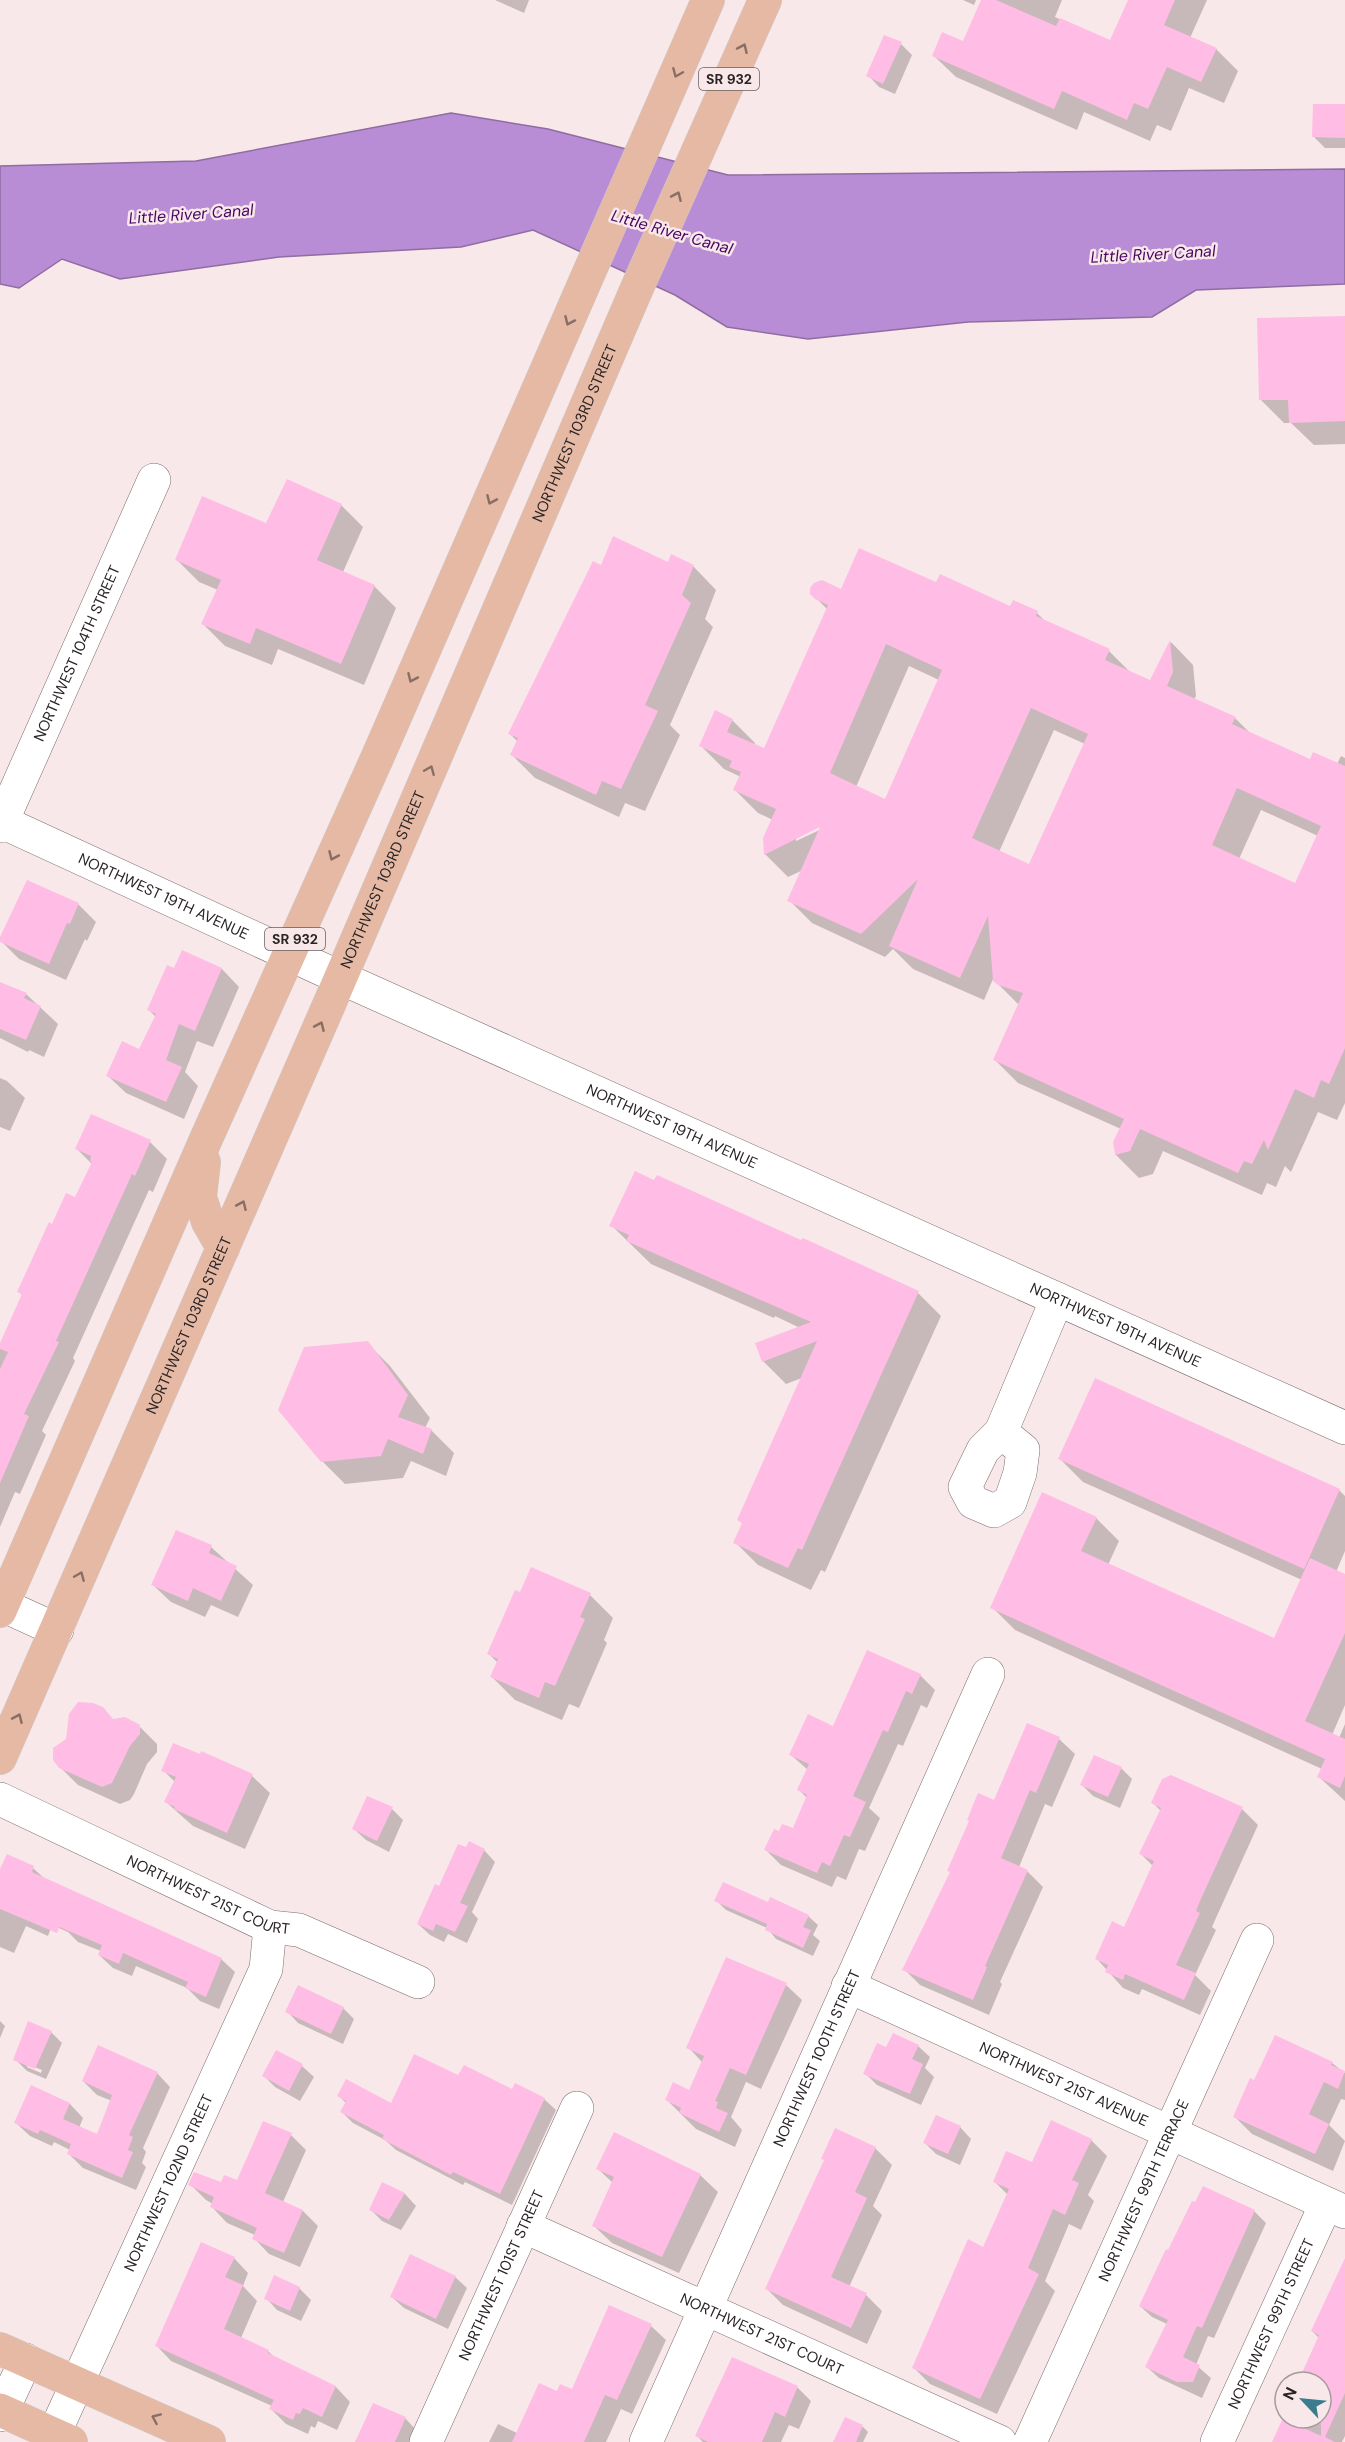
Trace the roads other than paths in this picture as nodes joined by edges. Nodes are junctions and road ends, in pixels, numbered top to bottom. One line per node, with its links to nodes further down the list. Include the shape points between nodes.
1 (708, 0): 5 (main road, SR 932, one-way to 5)
2 (765, 0): 6 (main road, NORTHWEST 103RD STREET / SR 932, one-way to 2)
3 (154, 480): 4 (street, NORTHWEST 104TH STREET)
4 (1, 823): 5 (street, NORTHWEST 19TH AVENUE)
5 (288, 954): 6 (street, NORTHWEST 19TH AVENUE); 7 (main road, SR 932)
6 (341, 978): 8 (main road, NORTHWEST 103RD STREET / SR 932, one-way to 6); 9 (street, NORTHWEST 19TH AVENUE)
7 (206, 1139): 8 (main road, via 200,1197); 12 (main road, SR 932)
8 (223, 1248): 13 (main road, NORTHWEST 103RD STREET / SR 932, one-way to 8)
9 (1058, 1299): 10 (street, NORTHWEST 19TH AVENUE); 11 (street)
10 (1345, 1428)
11 (1001, 1432)
12 (1, 1607): 13 (street)
13 (57, 1630): 15 (main road, NORTHWEST 103RD STREET / SR 932, one-way to 13)
14 (988, 1674): 20 (street, NORTHWEST 100TH STREET)
15 (0, 1758)
16 (0, 1799): 17 (street, NORTHWEST 21ST COURT)
17 (270, 1927): 19 (street, NORTHWEST 21ST COURT, via 299,1930); 27 (street, NORTHWEST 102ND STREET, via 266,1969)
18 (1257, 1940): 22 (street, NORTHWEST 99TH TERRACE)
19 (418, 1982)
20 (848, 1986): 22 (street, NORTHWEST 21ST AVENUE); 25 (street, NORTHWEST 100TH STREET)
21 (577, 2109): 24 (street, NORTHWEST 101ST STREET)
22 (1169, 2132): 23 (street, NORTHWEST 21ST AVENUE); 34 (street, NORTHWEST 99TH TERRACE)
23 (1336, 2208): 35 (street, NORTHWEST 99TH STREET)
24 (523, 2226): 25 (street, NORTHWEST 21ST COURT); 31 (street, NORTHWEST 101ST STREET)
25 (705, 2308): 32 (street, NORTHWEST 100TH STREET); 33 (street, NORTHWEST 21ST COURT)
26 (13, 2354): 27 (main road); 28 (street)
27 (79, 2383): 29 (street, NORTHWEST 102ND STREET); 30 (main road, one-way to 27)
28 (1, 2412): 29 (main road)
29 (62, 2438)
30 (209, 2442)
31 (426, 2442)
32 (646, 2442)
33 (1000, 2442)
34 (1030, 2442)
35 (1217, 2442)

